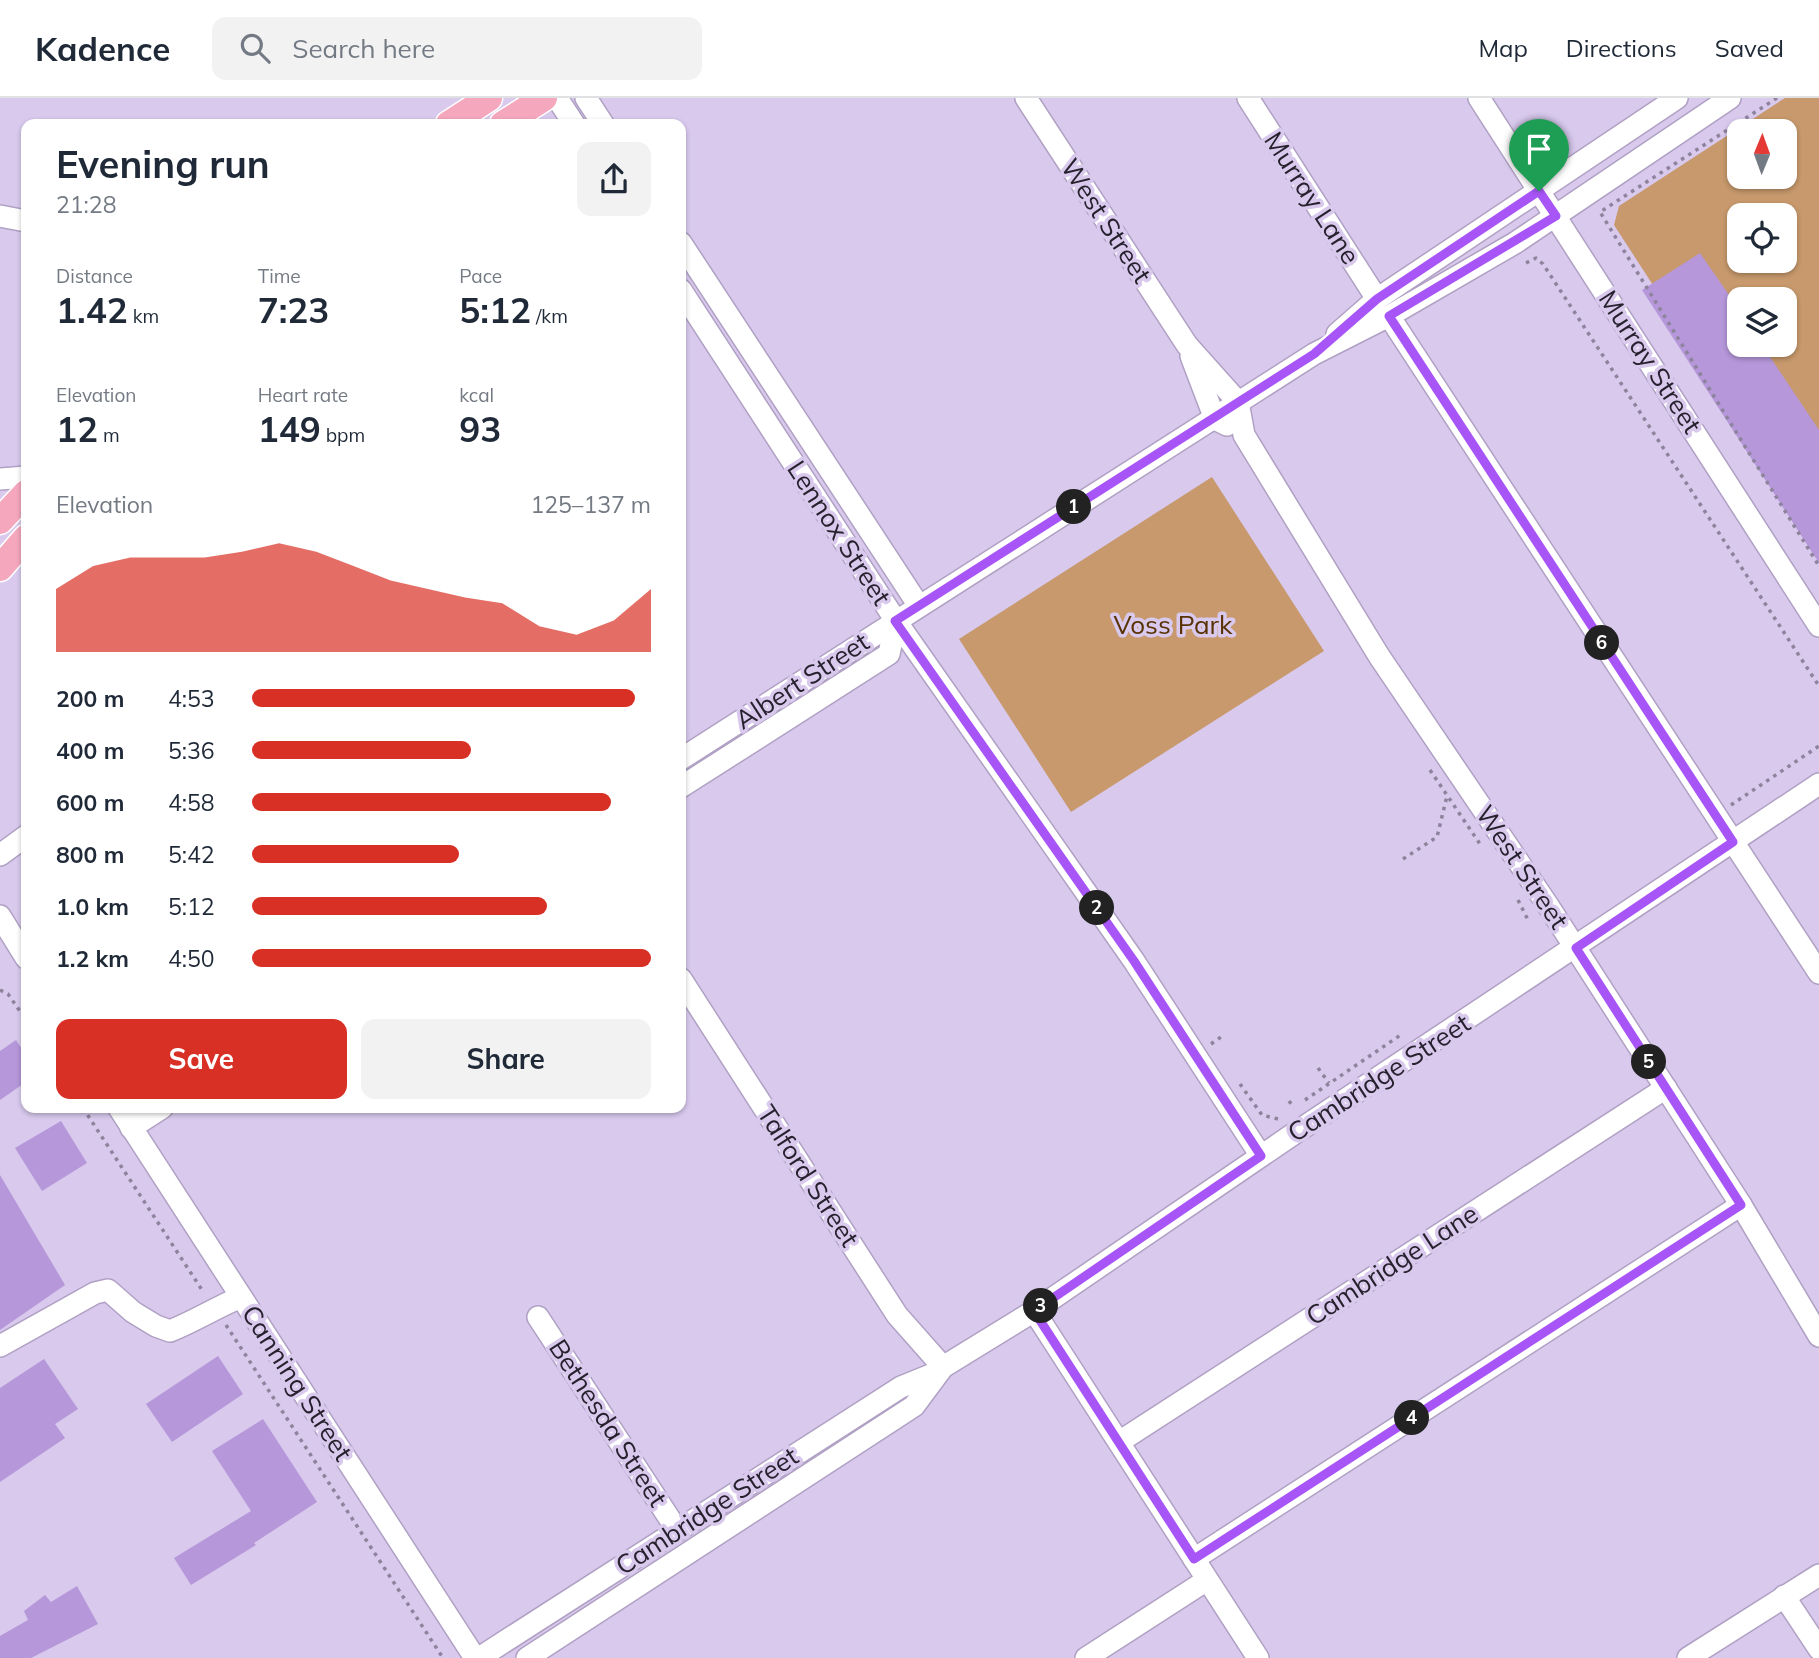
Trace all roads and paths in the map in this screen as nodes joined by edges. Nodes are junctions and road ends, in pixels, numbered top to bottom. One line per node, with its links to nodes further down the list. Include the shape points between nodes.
1 (489, 98): 11 (main road)
2 (544, 98): 12 (main road)
3 (556, 98): 13 (street)
4 (586, 98): 14 (street)
5 (1026, 98): 25 (street, West Street)
6 (1248, 98): 24 (street, Murray Lane)
7 (1479, 98): 17 (street, Murray Street)
8 (1677, 98): 17 (street, Albert Street)
9 (1730, 98): 19 (street, Albert Street)
10 (1777, 98): 34 (path, via 1600,212)
11 (457, 119)
12 (511, 119)
13 (570, 119)
14 (600, 119)
15 (1562, 149): 16 (path)
16 (1547, 156)
17 (1539, 191): 19 (street, Murray Street); 24 (street, Albert Street)
18 (0, 216): 20 (street)
19 (1556, 216): 24 (street, Albert Street); 38 (street, Murray Street)
20 (21, 220)
21 (686, 251): 36 (street, Lennox Street)
22 (1526, 263): 39 (path, via 1536,258 1543,264)
23 (686, 298): 37 (street, Lennox Street)
24 (1383, 308): 26 (street, Albert Street); 45 (street, Murray Lane)
25 (1187, 345): 26 (street, West Street); 27 (street, West Street)
26 (1238, 402): 27 (street, Albert Street); 28 (street, West Street)
27 (1215, 419): 28 (street, West Street); 36 (street, Albert Street)
28 (1244, 435): 51 (street, West Street, via 1379,656)
29 (21, 477): 30 (street)
30 (0, 479)
31 (21, 500): 32 (main road)
32 (8, 517)
33 (21, 544): 35 (main road)
34 (1819, 566)
35 (0, 568)
36 (919, 606): 37 (street, Albert Street)
37 (895, 621): 41 (street, Albert Street); 42 (street, via 889,654); 70 (street, Lennox Street, via 1134,961)
38 (1819, 626)
39 (1819, 686)
40 (1819, 746): 45 (path)
41 (686, 756)
42 (686, 783)
43 (1819, 784): 47 (street, Cambridge Street)
44 (1447, 796): 49 (path, via 1437,837)
45 (1715, 816): 47 (street, Murray Lane)
46 (21, 840): 48 (street)
47 (1733, 842): 51 (street, Cambridge Street); 53 (street, Murray Lane)
48 (0, 855)
49 (1404, 859)
50 (0, 916): 52 (street)
51 (1576, 948): 63 (street, West Street); 70 (street, Cambridge Street)
52 (21, 950)
53 (1819, 973)
54 (686, 986): 78 (street, Talford Street, via 897,1315)
55 (0, 990): 56 (path)
56 (21, 1013)
57 (1402, 1034): 62 (path)
58 (1212, 1043): 59 (path)
59 (1219, 1054)
60 (1318, 1068): 62 (path)
61 (1233, 1074): 65 (path, via 1262,1115 1277,1119)
62 (1329, 1083): 65 (path)
63 (1666, 1088): 71 (street, West Street); 79 (street, Cambridge Lane)
64 (1289, 1101): 65 (path)
65 (1294, 1108)
66 (86, 1113): 73 (path)
67 (122, 1113): 69 (street, Canning Street)
68 (154, 1113): 69 (street)
69 (131, 1128): 72 (street, Canning Street)
70 (1261, 1156): 74 (street, Cambridge Street)
71 (1741, 1205): 76 (street, West Street); 81 (street)
72 (241, 1297): 73 (street); 87 (street, Canning Street)
73 (214, 1308): 77 (street, via 170,1331 133,1312 108,1290); 86 (path)
74 (1034, 1311): 78 (street, Cambridge Street); 79 (street)
75 (538, 1317): 80 (street, Bethesda Street)
76 (1819, 1336)
77 (0, 1346)
78 (941, 1369): 80 (street, Cambridge Street, via 901,1387); 88 (street, Cambridge Street, via 914,1406)
79 (1119, 1442): 81 (street)
80 (677, 1530): 87 (street, Cambridge Street)
81 (1194, 1559): 83 (street)
82 (1819, 1575): 84 (street)
83 (1207, 1580): 89 (street); 90 (street)
84 (1784, 1596): 85 (street); 91 (street)
85 (1819, 1649)
86 (443, 1658)
87 (477, 1658)
88 (527, 1658)
89 (1086, 1658)
90 (1258, 1658)
91 (1688, 1658)

